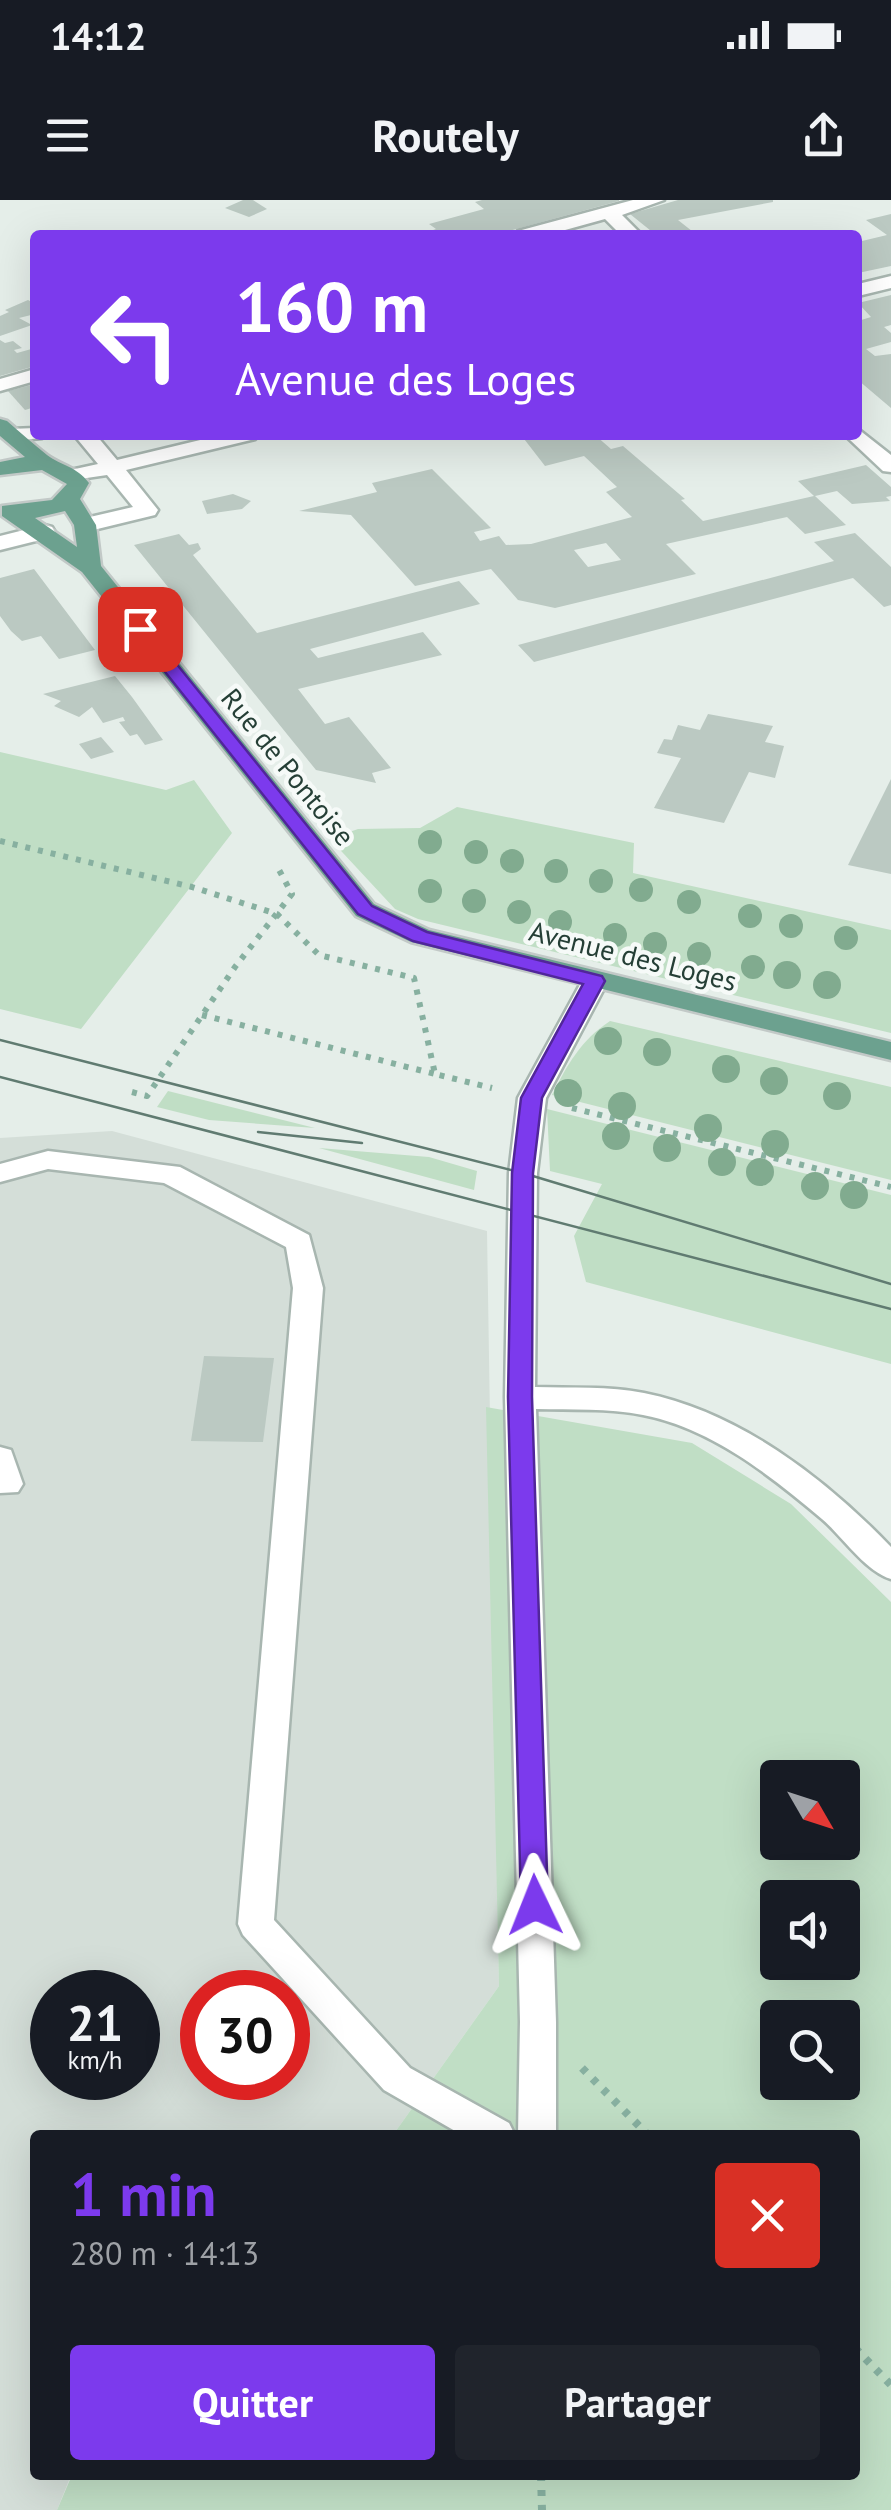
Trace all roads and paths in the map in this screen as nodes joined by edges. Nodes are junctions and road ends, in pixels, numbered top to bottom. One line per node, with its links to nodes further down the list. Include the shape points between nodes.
1 (655, 200): 2 (street)
2 (609, 213): 3 (street); 4 (street)
3 (544, 230)
4 (627, 230)
5 (891, 282): 6 (street)
6 (862, 289)
7 (30, 376): 8 (street)
8 (0, 385)
9 (6, 430): 13 (main road)
10 (89, 440): 15 (street)
11 (227, 440): 15 (street)
12 (862, 440): 14 (street)
13 (46, 464): 16 (main road); 17 (main road)
14 (891, 466)
15 (112, 468): 17 (street); 20 (street, via 147,510)
16 (0, 470)
17 (74, 476): 18 (main road, via 77,489)
18 (69, 499): 19 (main road, via 40,511); 20 (main road)
19 (6, 510): 21 (main road, Rue de Pontoise)
20 (84, 525): 23 (main road)
21 (44, 532): 22 (street); 23 (main road, Rue de Pontoise)
22 (0, 543)
23 (90, 566): 25 (main road, Rue de Pontoise)
24 (0, 840): 26 (path)
25 (365, 910): 27 (main road, Avenue des Loges, via 420,936)
26 (278, 914): 28 (path); 30 (path, via 319,955 414,978)
27 (595, 981): 29 (main road, Avenue des Loges); 32 (street)
28 (202, 1015): 30 (path); 31 (path, via 147,1096)
29 (891, 1050)
30 (436, 1074): 32 (path)
31 (132, 1092)
32 (532, 1098): 34 (path); 35 (street, via 523,1173)
33 (0, 1173): 38 (street, via 48,1160 170,1174 299,1242 308,1288 256,1924 397,2079)
34 (891, 1187)
35 (520, 1397): 36 (street, via 644,1404 715,1428 834,1511); 37 (street)
36 (891, 1567)
37 (538, 2022): 39 (street); 40 (path)
38 (487, 2130)
39 (537, 2130)
40 (643, 2130)
41 (860, 2353): 42 (path)
42 (891, 2385)
43 (541, 2480): 44 (path)
44 (542, 2510)

